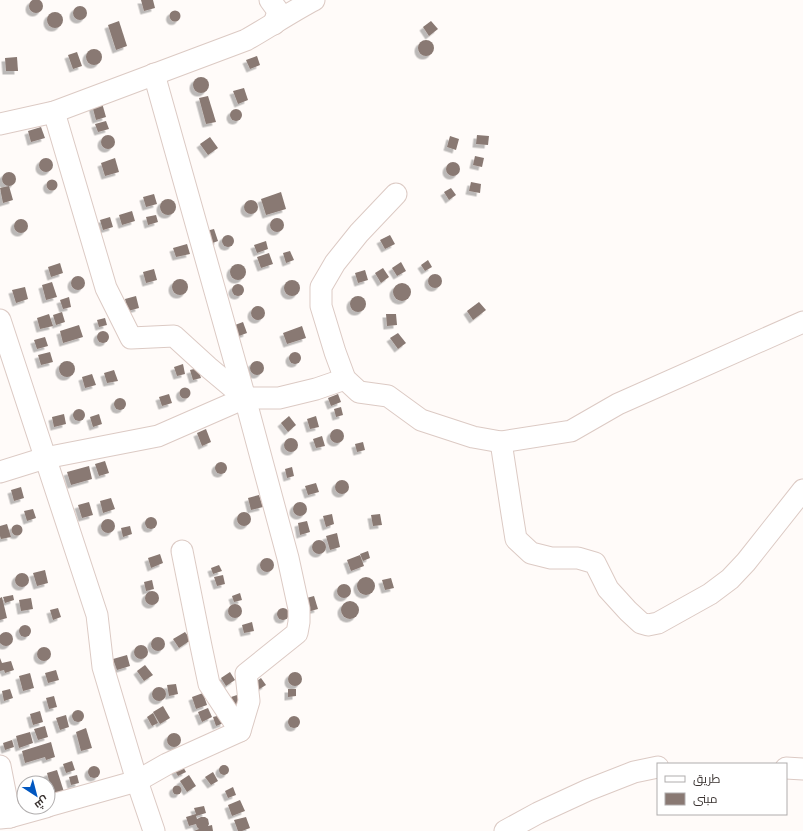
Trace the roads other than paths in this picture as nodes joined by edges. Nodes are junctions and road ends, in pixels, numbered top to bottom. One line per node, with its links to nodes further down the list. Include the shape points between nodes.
1 (270, 0): 3 (street, via 278,11)
2 (314, 0): 3 (street)
3 (274, 24): 4 (street, via 246,40)
4 (154, 74): 5 (street); 11 (street)
5 (54, 112): 6 (street); 11 (street, via 106,288 131,338 174,336)
6 (0, 124)
7 (396, 194): 10 (street, via 359,233 335,263 321,287 320,306)
8 (0, 320): 13 (street)
9 (803, 322): 12 (street, via 618,404 571,431)
10 (345, 379): 11 (street, via 279,398); 12 (street, via 359,392 388,396 421,420 473,437)
11 (245, 398): 13 (street, via 158,436); 17 (street, via 288,558 299,610 299,622 297,633 246,674 250,701)
12 (501, 442): 15 (street, via 516,539 531,553 551,558 578,558 595,563 608,589 641,623 648,625 658,623 710,594 730,579)
13 (46, 458): 14 (street); 22 (street, via 96,615 102,667)
14 (0, 472)
15 (803, 490)
16 (182, 551): 17 (street, via 209,684)
17 (240, 731): 22 (street)
18 (0, 766): 25 (street)
19 (657, 767): 27 (street, via 634,772 588,790)
20 (787, 768): 21 (street)
21 (803, 769)
22 (137, 781): 23 (street); 26 (street)
23 (56, 804)
24 (16, 815): 25 (street)
25 (5, 818)
26 (154, 831)
27 (505, 831)

